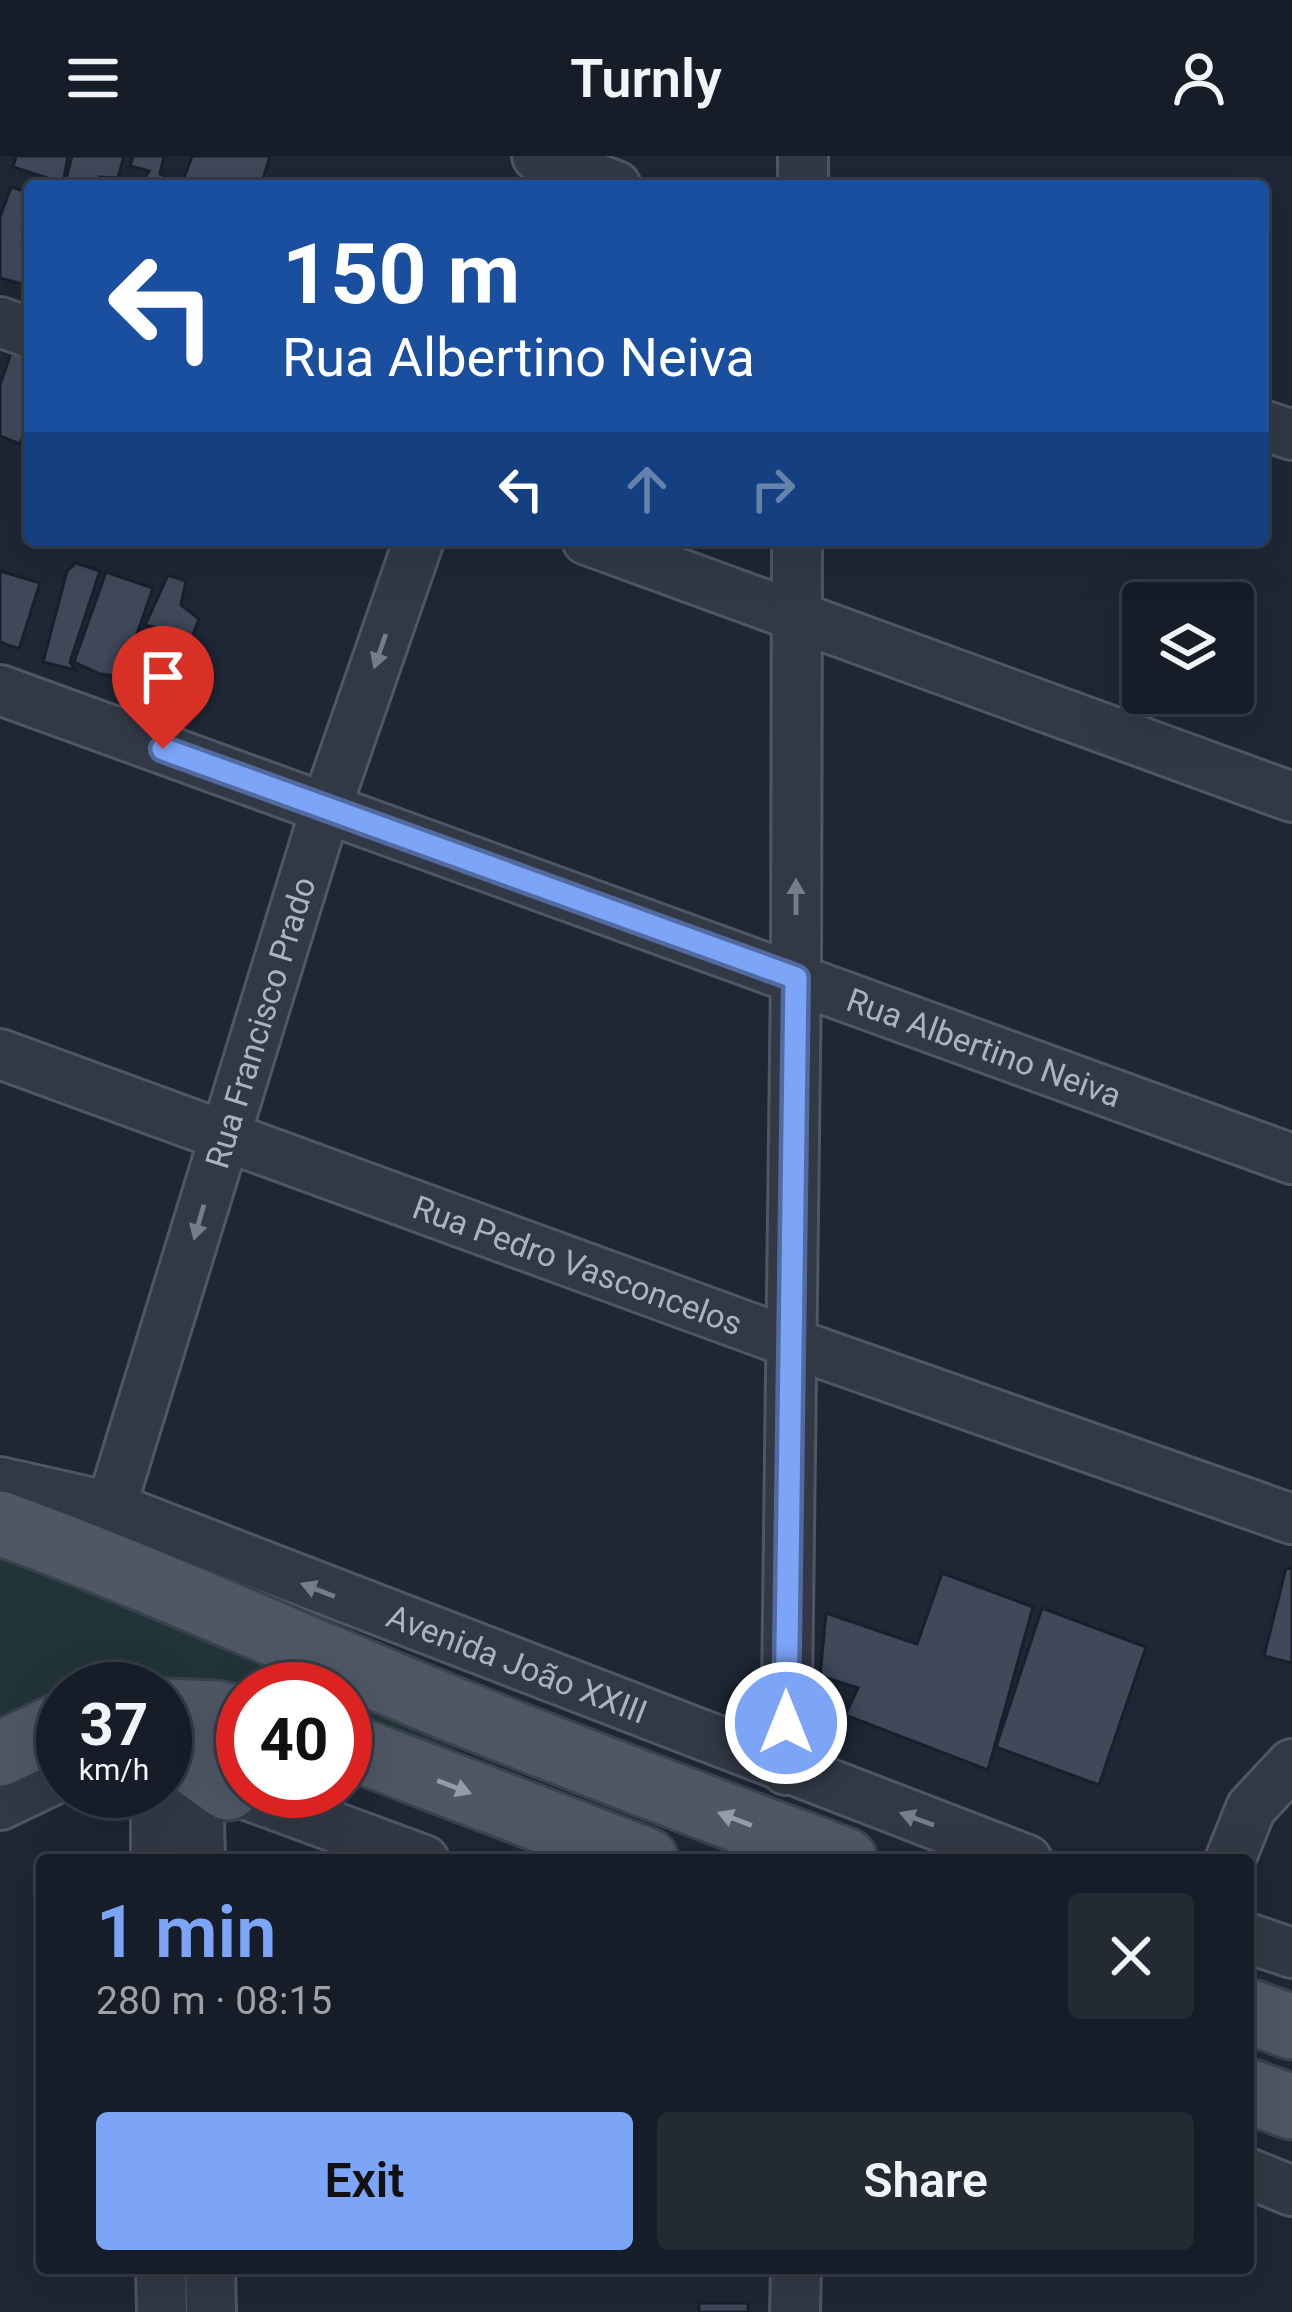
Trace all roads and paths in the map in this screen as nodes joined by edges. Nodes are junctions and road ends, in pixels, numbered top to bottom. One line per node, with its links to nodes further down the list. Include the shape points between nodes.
1 (538, 164): 2 (street)
2 (595, 180)
3 (417, 546): 9 (street, Rua Francisco Prado, one-way to 9)
4 (604, 546): 6 (street)
5 (797, 546): 6 (street)
6 (796, 615): 8 (street); 10 (street, one-way to 6)
7 (0, 690): 9 (street, Rua Albertino Neiva)
8 (1292, 797)
9 (326, 808): 10 (street, Rua Albertino Neiva); 12 (street, Rua Francisco Prado)
10 (796, 978): 13 (street, Rua Albertino Neiva); 14 (street)
11 (0, 1054): 12 (street, Rua Pedro Vasconcelos)
12 (224, 1136): 14 (street, Rua Pedro Vasconcelos); 16 (street, Rua Francisco Prado, one-way to 16)
13 (1292, 1159)
14 (789, 1342): 17 (street, Rua Pedro Vasconcelos); 22 (street)
15 (0, 1486): 16 (street, Avenida João XXIII); 19 (main road, via 254,1606)
16 (111, 1507): 22 (street, Avenida João XXIII, one-way to 16)
17 (1292, 1519)
18 (0, 1522): 19 (main road, Avenida João XXIII)
19 (298, 1643): 30 (main road, Avenida João XXIII, one-way to 19)
20 (372, 1755): 29 (main road, one-way to 29)
21 (1292, 1764): 32 (street, via 1251,1808)
22 (786, 1770): 31 (street, Avenida João XXIII, one-way to 22)
23 (192, 1779): 28 (street)
24 (169, 1818): 26 (street)
25 (191, 1818): 27 (street)
26 (158, 1854)
27 (199, 1854)
28 (407, 1854)
29 (630, 1854)
30 (829, 1854)
31 (1011, 1854)
32 (1232, 1854)
33 (1254, 1940): 34 (street)
34 (1292, 1953)
35 (1254, 2013): 36 (main road)
36 (1292, 2027)
37 (1254, 2093): 38 (main road)
38 (1292, 2107)
39 (1254, 2176): 40 (street)
40 (1292, 2191)
41 (161, 2274): 44 (street)
42 (210, 2274): 45 (street)
43 (796, 2274): 46 (street)
44 (162, 2312)
45 (211, 2312)
46 (795, 2312)

